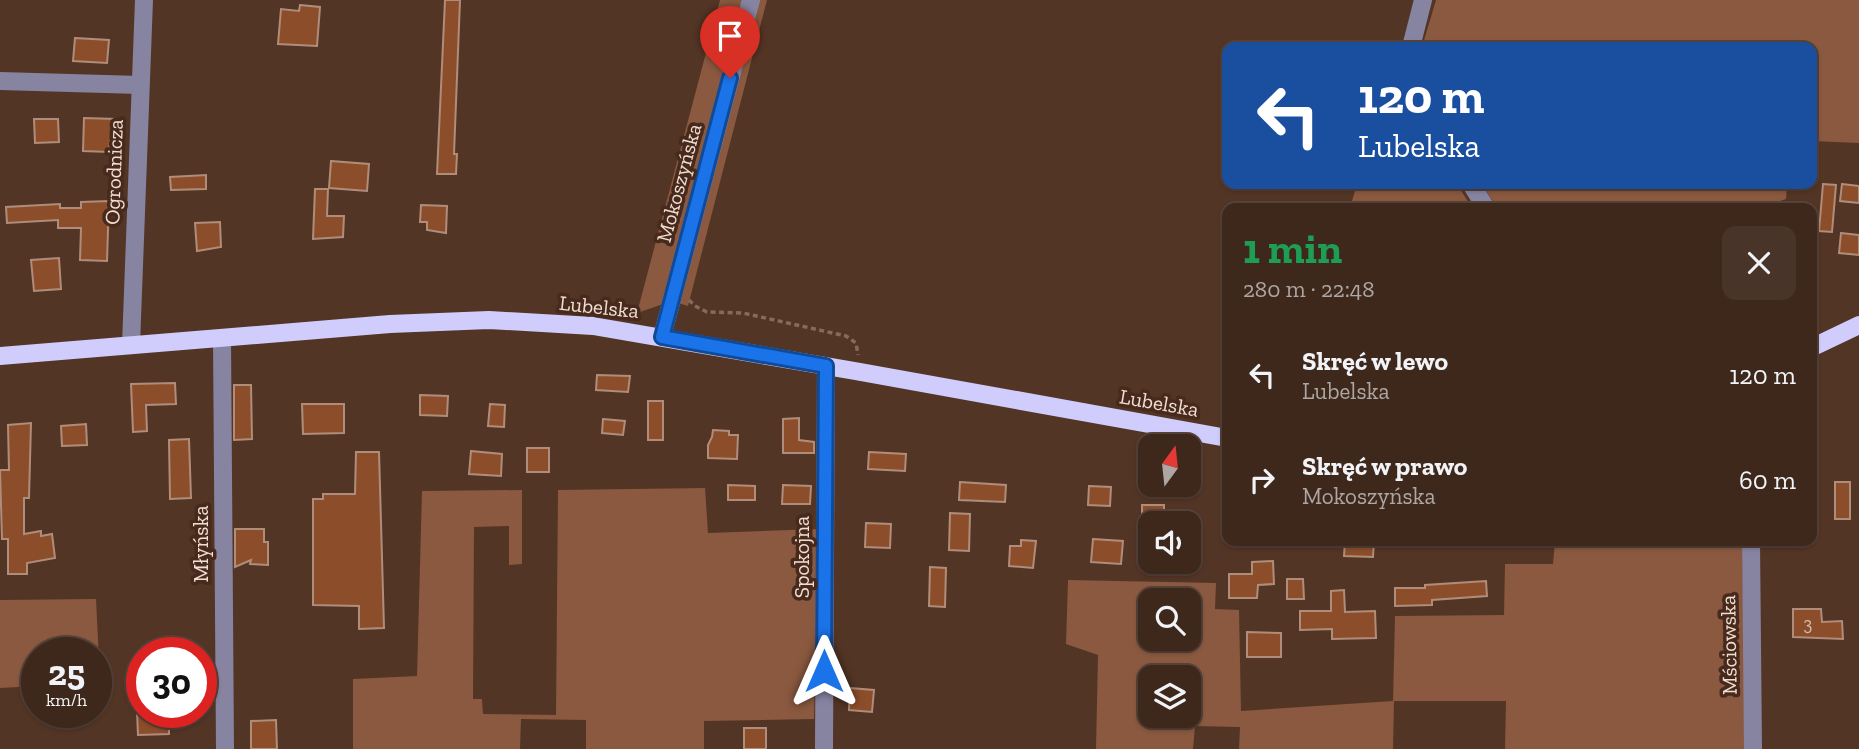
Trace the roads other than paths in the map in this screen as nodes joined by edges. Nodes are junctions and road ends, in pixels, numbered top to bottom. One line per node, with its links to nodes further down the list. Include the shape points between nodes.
1 (144, 0): 6 (street, Ogrodnicza)
2 (751, 0): 8 (street, Mokoszyńska)
3 (1423, 0): 4 (street)
4 (1412, 42)
5 (0, 80): 6 (street)
6 (140, 85): 10 (street, Ogrodnicza)
7 (1859, 325): 11 (main road)
8 (662, 337): 9 (main road, Lubelska, via 593,326 489,320); 13 (main road, Lubelska)
9 (222, 338): 10 (main road, Lubelska); 16 (street, Młyńska)
10 (131, 345): 12 (main road, Lubelska)
11 (1817, 345)
12 (0, 356)
13 (826, 366): 14 (main road, Lubelska); 17 (street, Spokojna)
14 (1222, 437)
15 (1751, 546): 18 (street, Mściowska)
16 (225, 749)
17 (824, 749)
18 (1753, 749)

